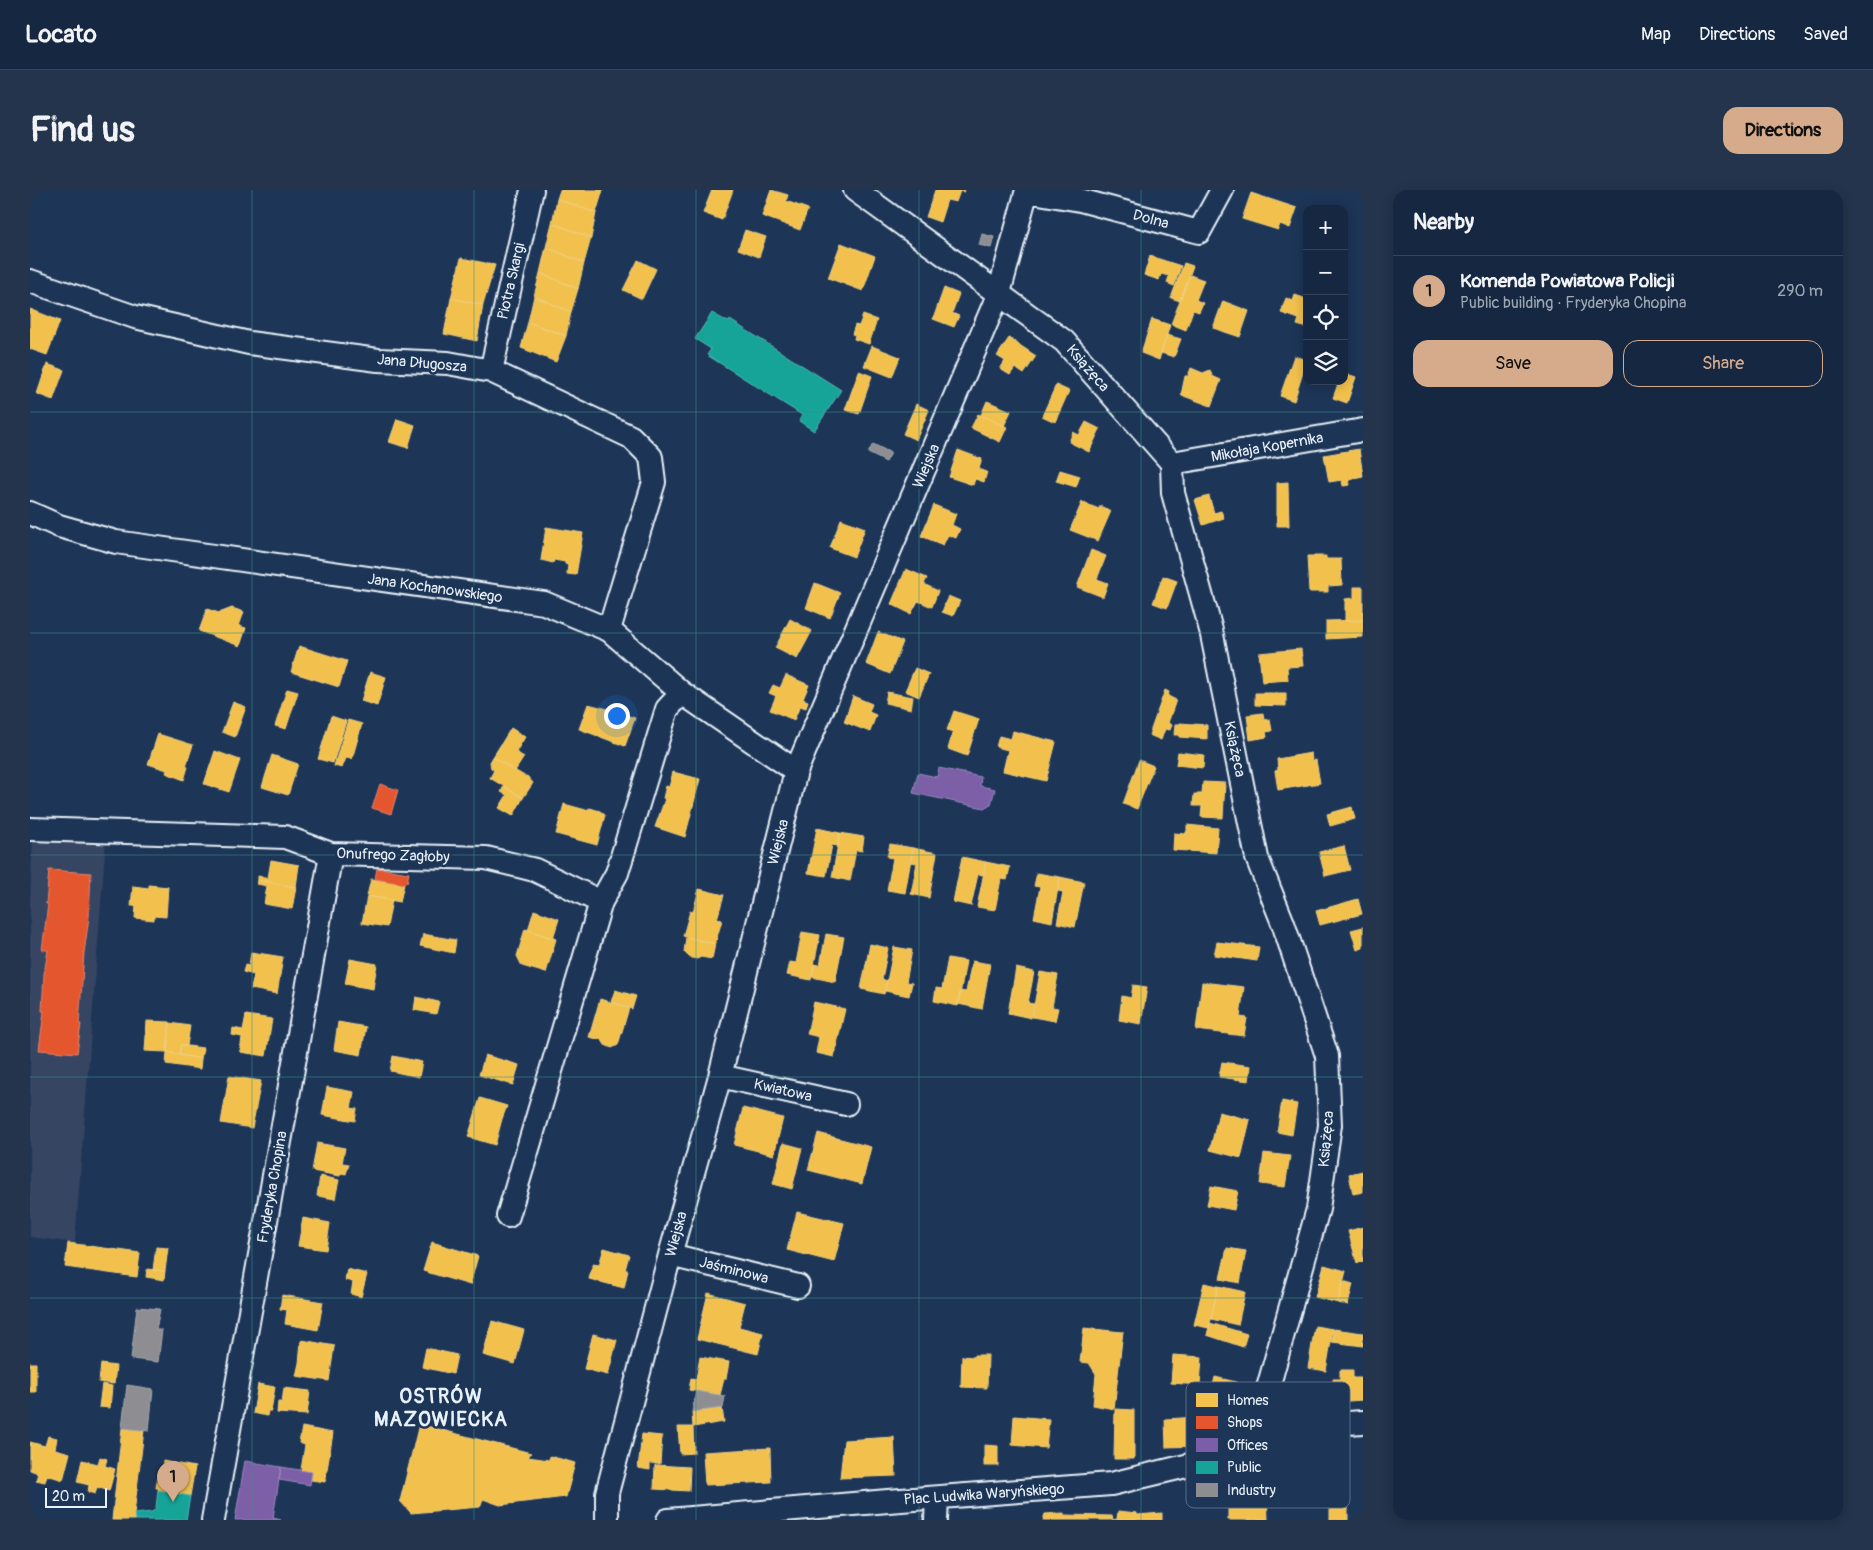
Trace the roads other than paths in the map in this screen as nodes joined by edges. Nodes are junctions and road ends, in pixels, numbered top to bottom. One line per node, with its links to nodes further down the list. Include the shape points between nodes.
1 (532, 190): 7 (street, Piotra Skargi)
2 (855, 190): 6 (street, Książęca)
3 (1027, 190): 4 (street, Dolna, via 1080,200 1199,232); 6 (street, Wiejska)
4 (1222, 190)
5 (30, 281): 7 (street, Jana Długosza, via 135,317 248,343 378,360 448,362)
6 (999, 293): 9 (street, Książęca, via 1064,341); 13 (street, Wiejska)
7 (491, 372): 11 (street, Jana Długosza, via 630,437 651,457 654,482)
8 (1363, 430): 9 (street, Mikołaja Kopernika)
9 (1172, 463): 22 (street, Książęca, via 1172,493 1211,630 1257,858 1284,923 1328,1056 1330,1125 1318,1209)
10 (30, 513): 11 (street, Jana Kochanowskiego, via 60,526 116,542 544,603)
11 (609, 630): 12 (street, Jana Kochanowskiego)
12 (682, 693): 13 (street, Jana Kochanowskiego); 16 (street, via 667,709 617,873)
13 (796, 770): 17 (street, Wiejska)
14 (30, 829): 15 (street, Onufrego Zagłoby, via 285,837)
15 (331, 854): 16 (street, Onufrego Zagłoby, via 486,858 535,870); 27 (street, Fryderyka Chopina)
16 (601, 902): 19 (street)
17 (720, 1076): 18 (street, Kwiatowa); 20 (street, Wiejska)
18 (846, 1104)
19 (508, 1216)
20 (670, 1255): 21 (street, Jaśminowa); 28 (street, Wiejska, via 607,1493)
21 (798, 1286)
22 (1270, 1382)
23 (1363, 1422): 24 (street, Plac Ludwika Waryńskiego)
24 (1350, 1423)
25 (1186, 1466): 26 (street, Plac Ludwika Waryńskiego, via 1111,1484)
26 (937, 1498): 29 (street, Plac Ludwika Waryńskiego); 30 (street)
27 (213, 1520)
28 (607, 1520)
29 (668, 1520)
30 (936, 1520)

